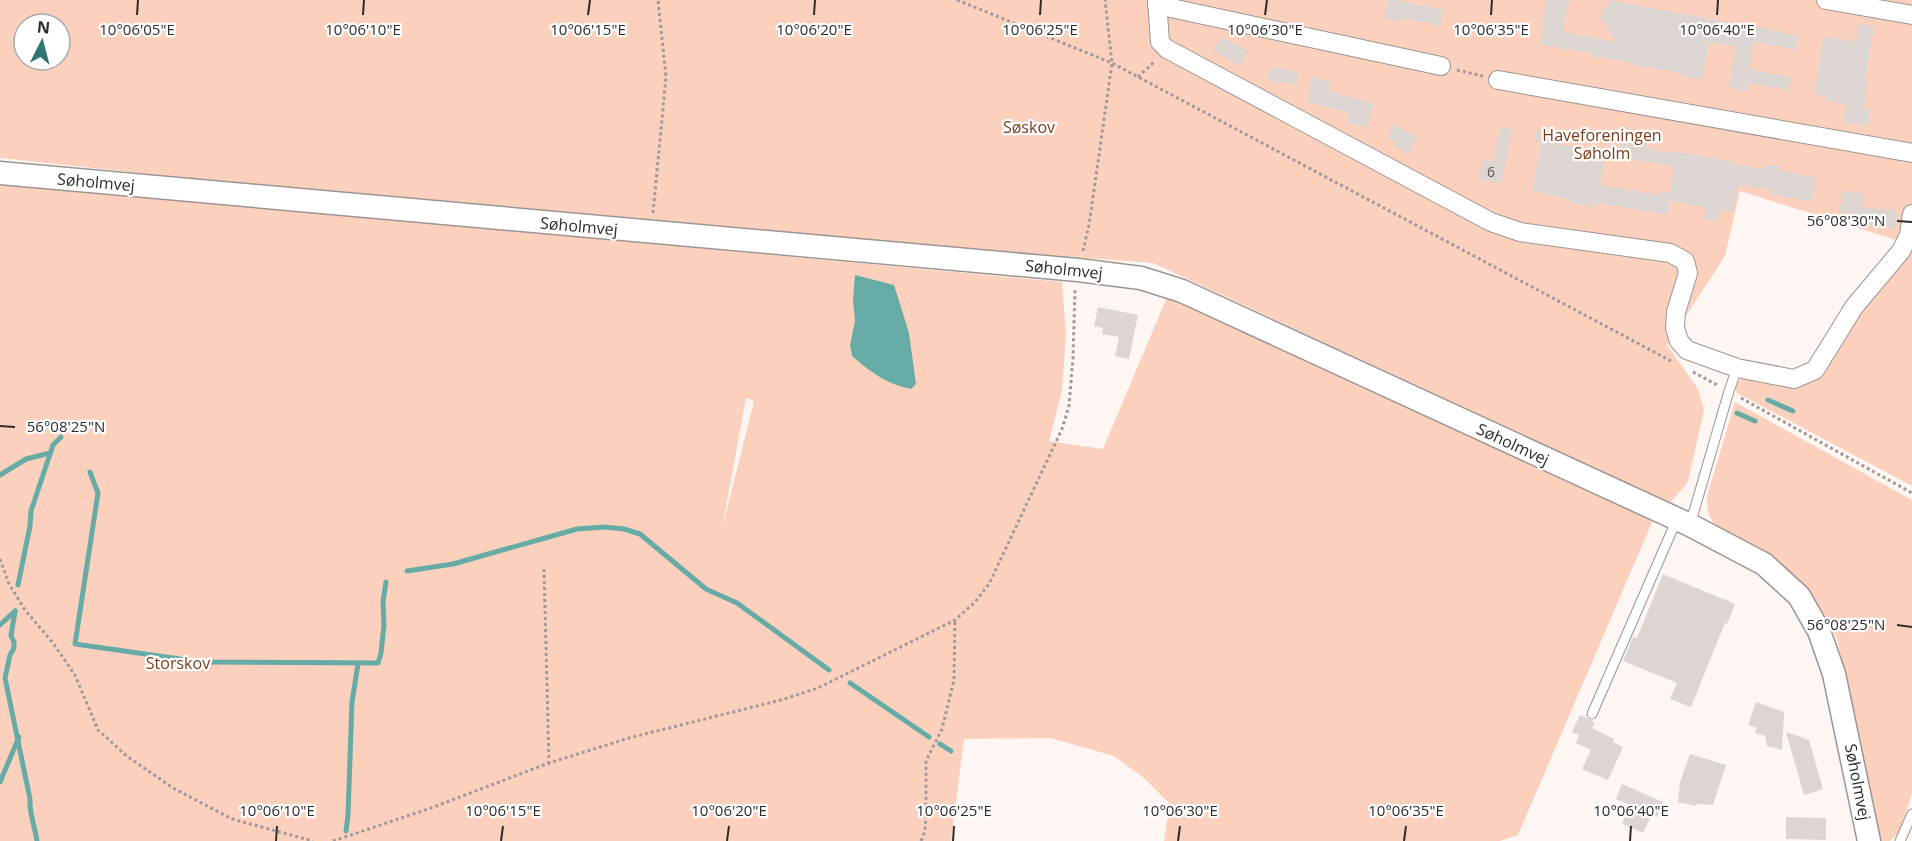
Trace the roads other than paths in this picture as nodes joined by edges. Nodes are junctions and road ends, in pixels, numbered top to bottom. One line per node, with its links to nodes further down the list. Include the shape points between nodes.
1 (1826, 0): 3 (street)
2 (1157, 2): 4 (street); 9 (street, via 1160,42 1167,49 1491,222 1520,232 1670,253 1685,261 1688,273 1676,312 1679,341 1687,350)
3 (1912, 15)
4 (1441, 66)
5 (1498, 80): 6 (street)
6 (1912, 153)
7 (0, 173): 10 (street, Søholmvej, via 1141,278 1182,291)
8 (1912, 214): 9 (street, via 1909,235 1900,251 1854,307 1815,370 1794,379)
9 (1737, 368): 10 (lane)
10 (1684, 522): 11 (lane); 13 (street, Søholmvej, via 1764,564 1799,596 1819,631 1834,674)
11 (1592, 714)
12 (1912, 813): 14 (lane)
13 (1869, 841)
14 (1900, 841)

